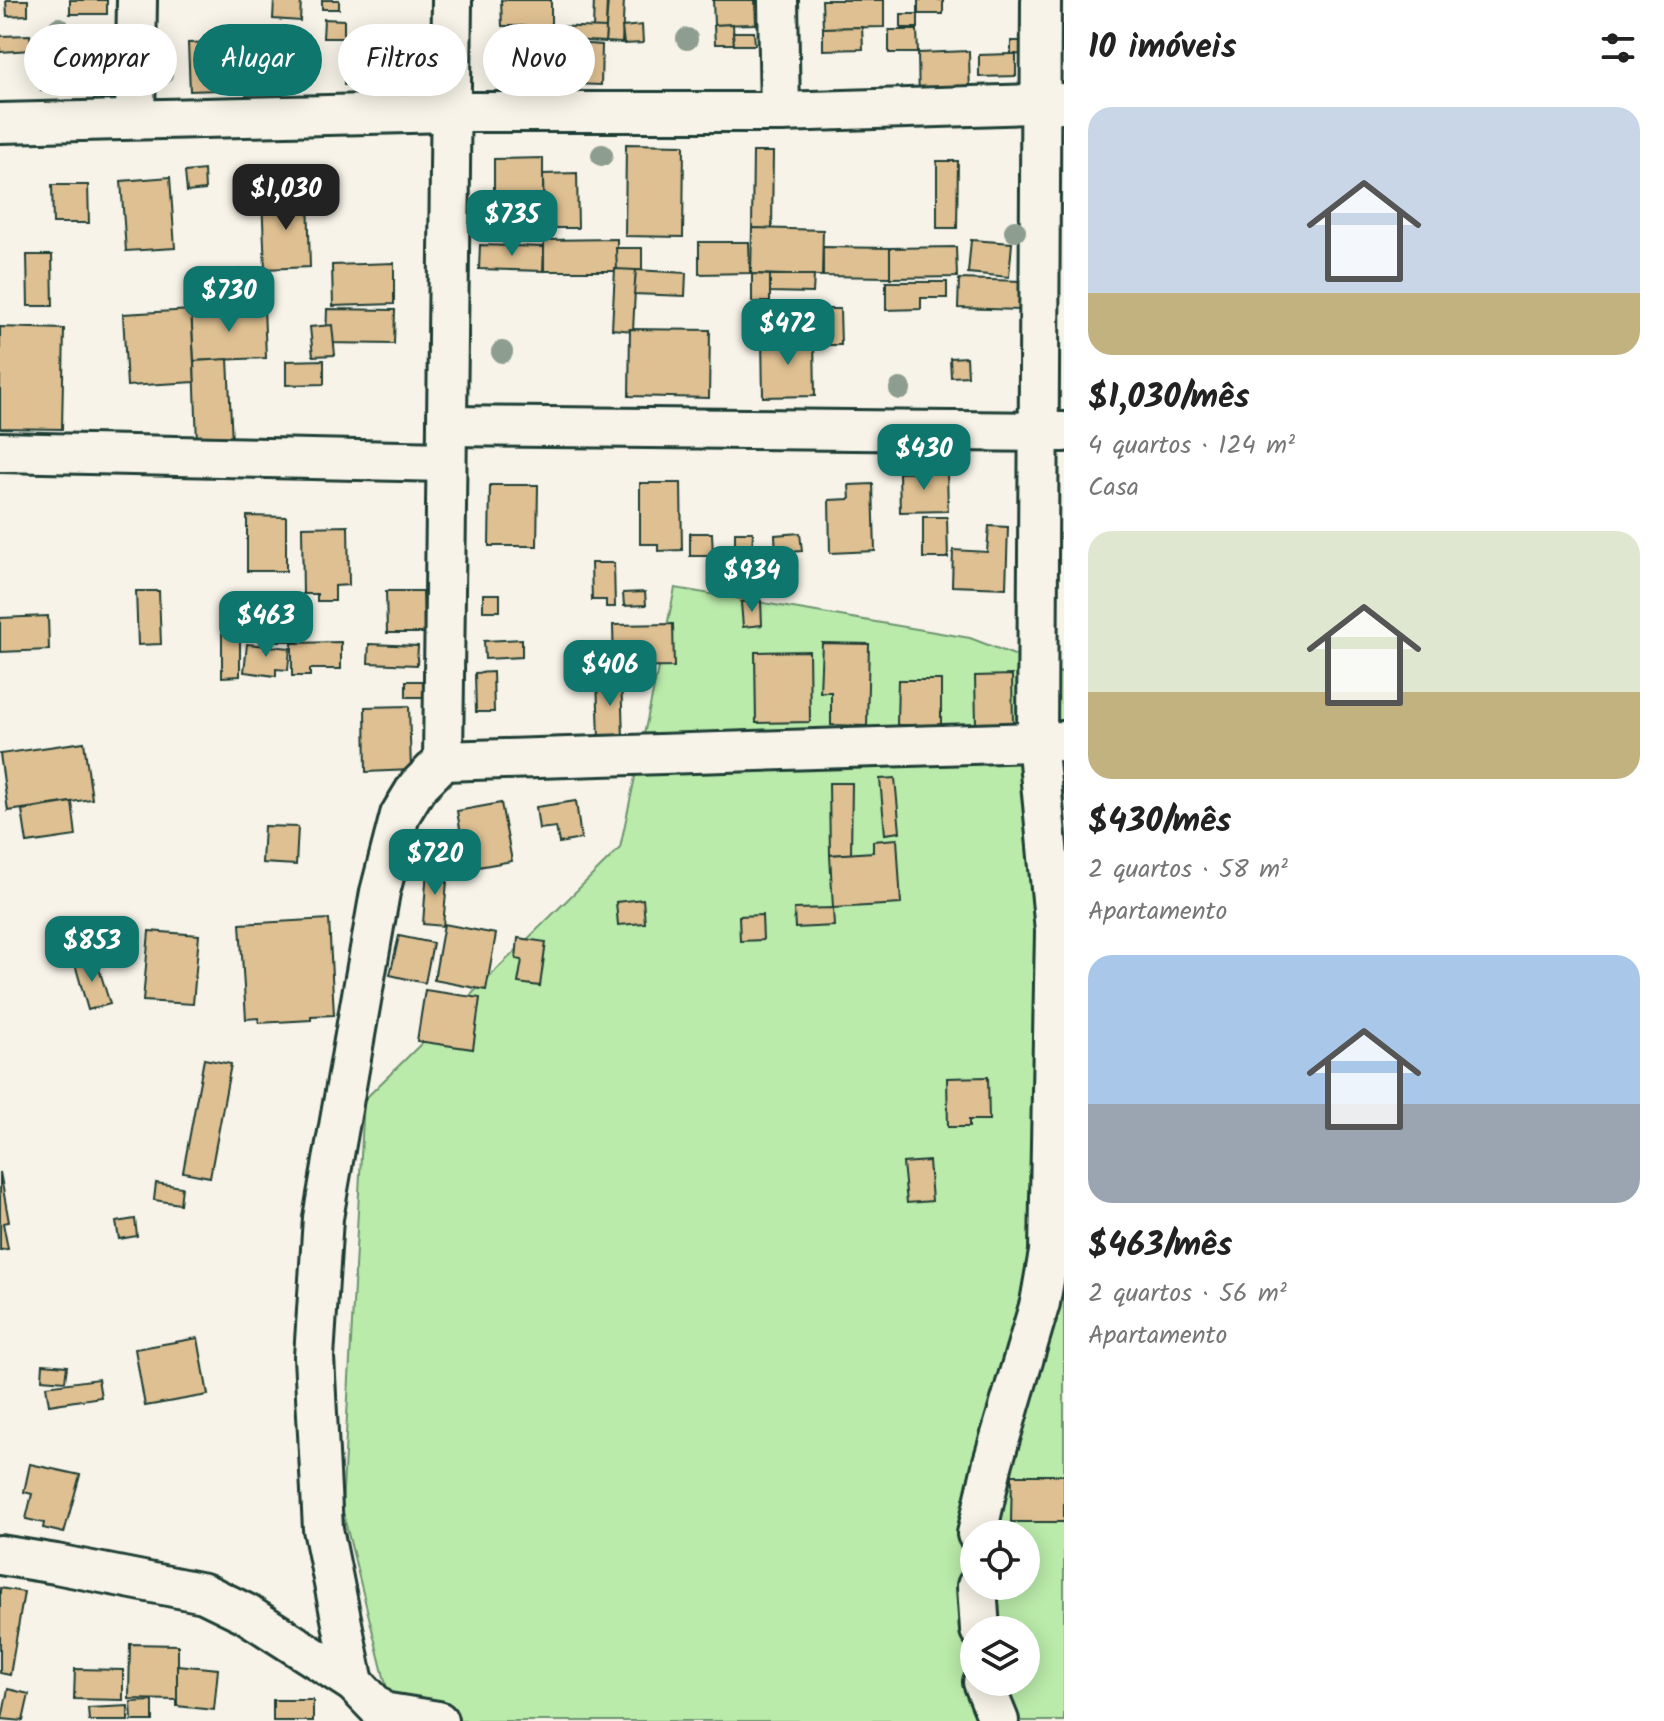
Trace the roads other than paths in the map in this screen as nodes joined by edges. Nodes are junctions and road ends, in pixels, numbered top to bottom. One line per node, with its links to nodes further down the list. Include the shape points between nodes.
1 (137, 0): 8 (street)
2 (452, 0): 6 (street)
3 (778, 0): 7 (street)
4 (1041, 0): 5 (street)
5 (1052, 103): 7 (street); 10 (street)
6 (451, 112): 7 (street); 8 (street); 11 (street)
7 (780, 112)
8 (135, 119): 9 (street)
9 (0, 123)
10 (1051, 432): 11 (street); 13 (street)
11 (446, 444): 12 (street); 14 (street)
12 (0, 452)
13 (1051, 741): 14 (street); 15 (street)
14 (443, 761): 18 (street, via 417,787 400,815 380,892 323,1218 314,1357 323,1529)
15 (1058, 1021): 16 (street, via 1049,1252)
16 (980, 1520)
17 (0, 1555): 18 (street, via 204,1593)
18 (354, 1683): 20 (street)
19 (989, 1697): 22 (street)
20 (383, 1716): 21 (street)
21 (438, 1721)
22 (966, 1721)

